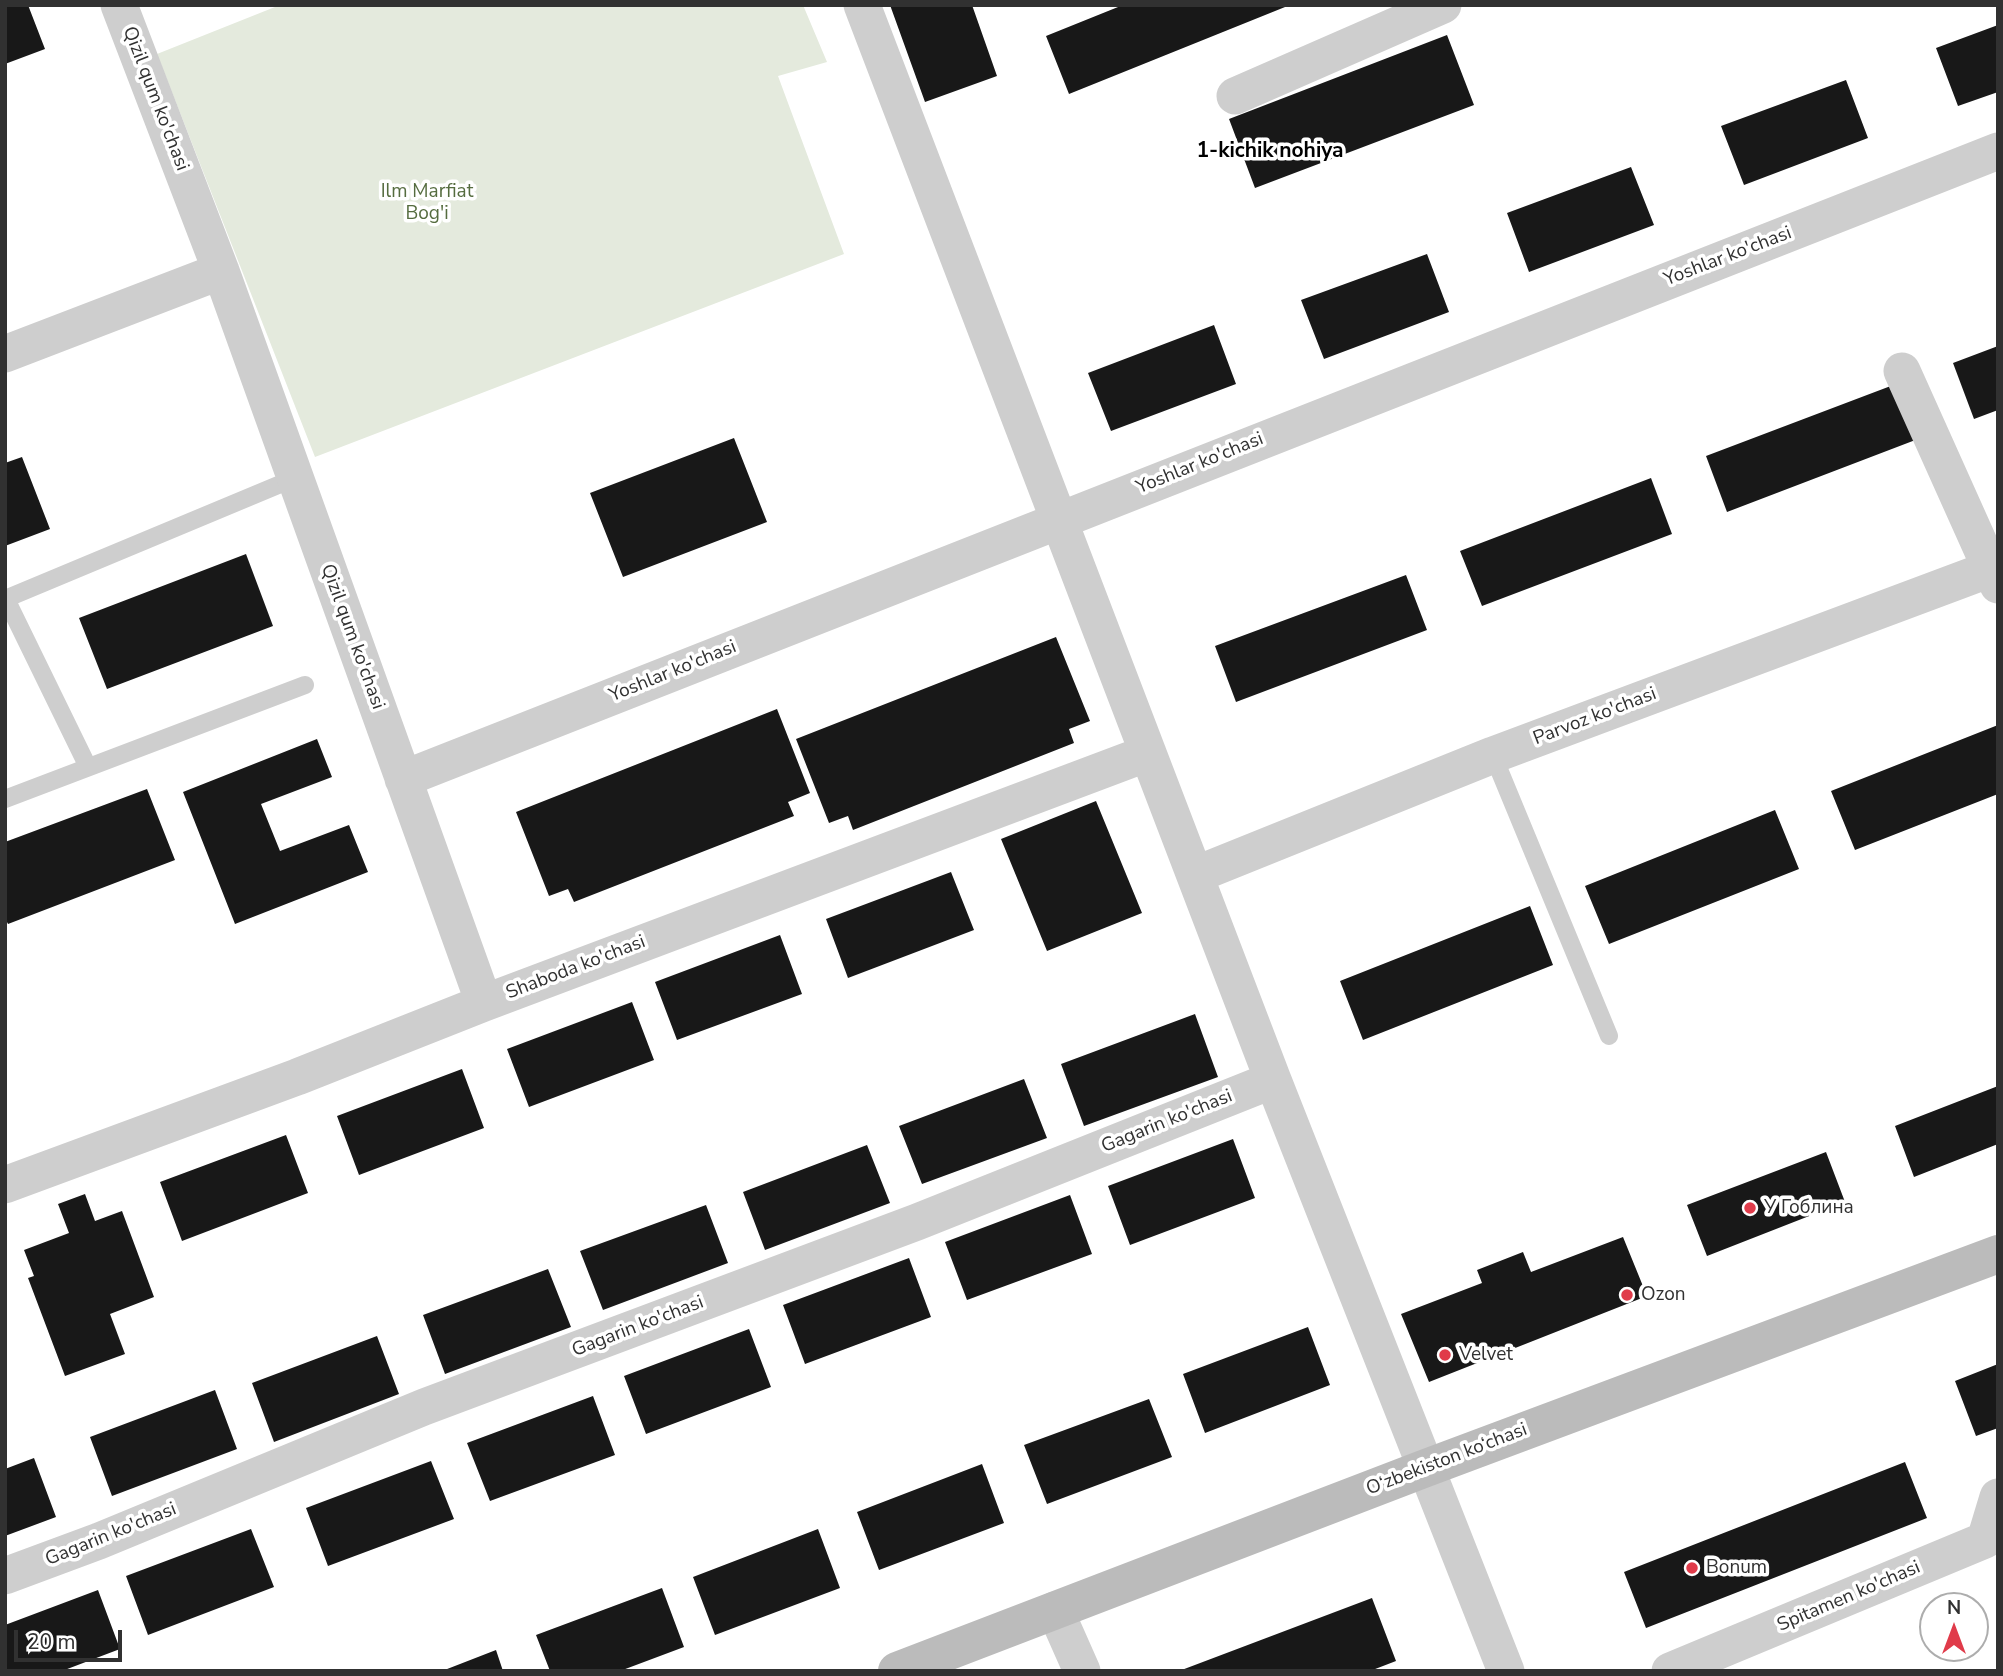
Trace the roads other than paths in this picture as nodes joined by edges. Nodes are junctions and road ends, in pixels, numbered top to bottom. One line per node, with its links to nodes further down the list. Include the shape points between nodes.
1 (119, 5): 6 (street, Qizil qum ko'chasi)
2 (862, 5): 10 (street)
3 (1443, 5): 4 (street)
4 (1235, 96)
5 (1998, 151): 10 (street, Yoshlar ko'chasi)
6 (221, 271): 7 (street); 9 (street, Qizil qum ko'chasi)
7 (5, 354)
8 (1902, 371): 11 (street)
9 (295, 478): 12 (lane); 17 (street, Qizil qum ko'chasi)
10 (1058, 520): 14 (street); 17 (street, Yoshlar ko'chasi)
11 (1996, 573): 15 (street, Parvoz ko'chasi)
12 (5, 599): 16 (lane)
13 (305, 685): 16 (lane)
14 (1147, 753): 19 (street); 20 (street, Shaboda ko'chasi)
15 (1493, 755): 19 (street, Parvoz ko'chasi); 21 (lane)
16 (88, 766): 18 (lane)
17 (403, 779): 20 (street, Qizil qum ko'chasi)
18 (5, 799)
19 (1195, 875): 22 (street)
20 (484, 1003): 23 (street, Shaboda ko'chasi)
21 (1609, 1036)
22 (1273, 1080): 25 (street); 27 (street, Gagarin ko'chasi, via 917,1222 424,1407)
23 (5, 1185)
24 (1998, 1254): 25 (street, O‘zbekiston ko‘chasi)
25 (1426, 1468): 28 (street, O‘zbekiston ko‘chasi); 31 (street)
26 (1998, 1497): 32 (street, Spitamen ko'chasi, via 1985,1540)
27 (5, 1576)
28 (1055, 1610): 29 (street, O‘zbekiston ko‘chasi); 30 (street)
29 (897, 1671)
30 (1082, 1671)
31 (1506, 1671)
32 (1670, 1671)

